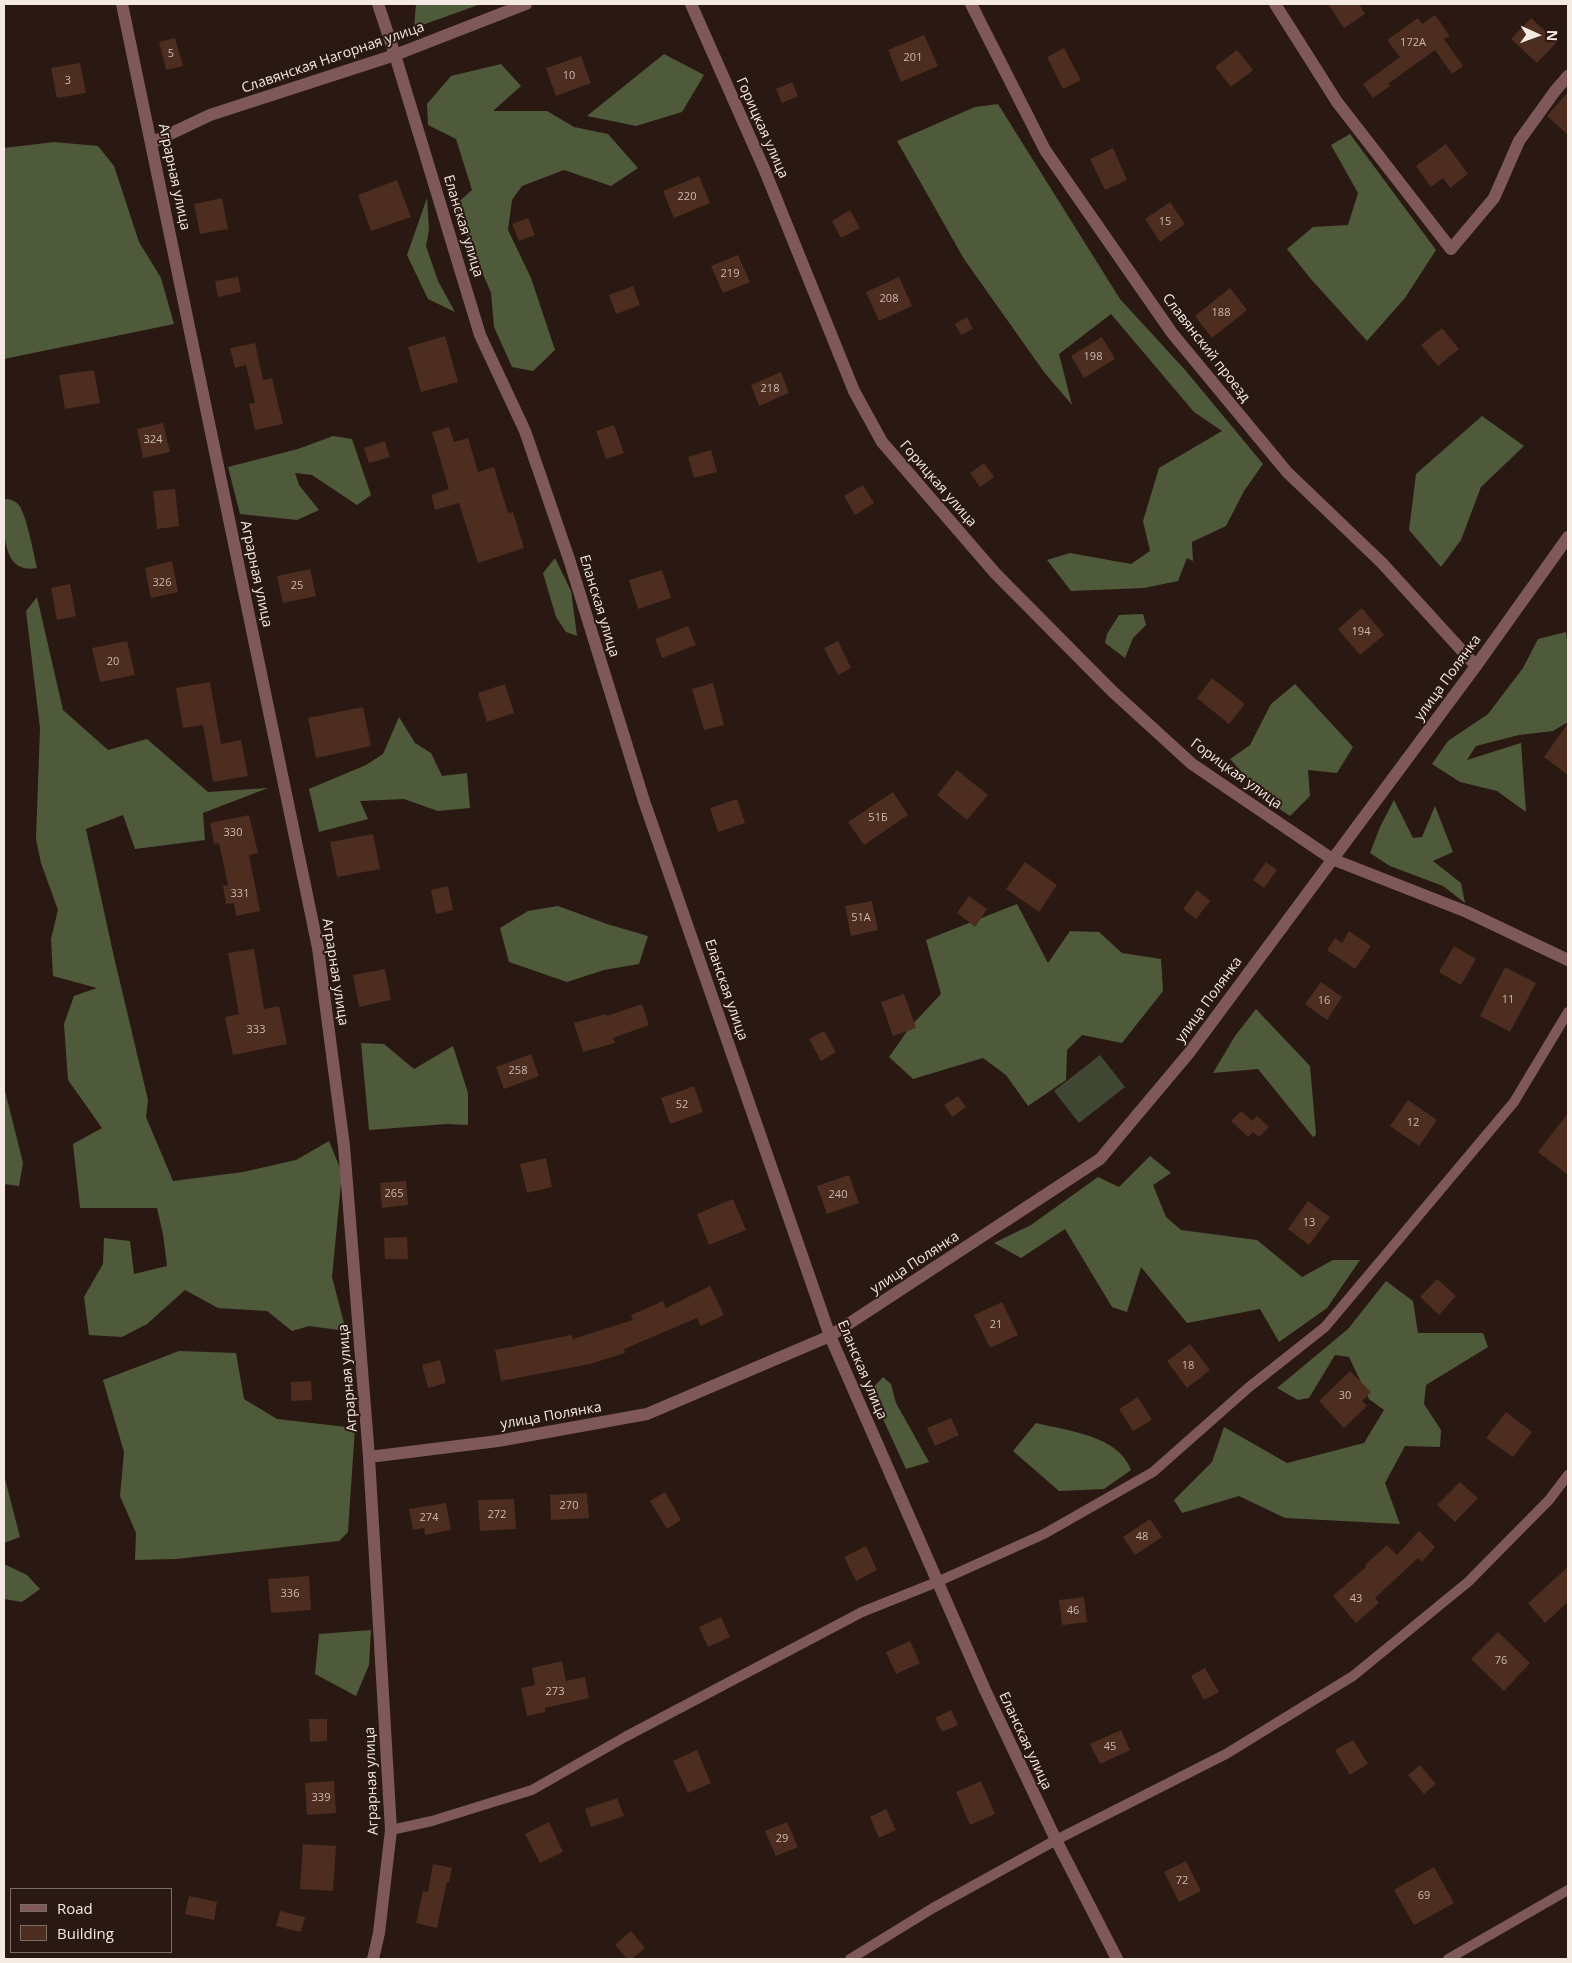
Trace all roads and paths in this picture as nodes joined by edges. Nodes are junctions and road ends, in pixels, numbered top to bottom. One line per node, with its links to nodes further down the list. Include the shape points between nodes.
1 (122, 4): 9 (street, Аграрная улица)
2 (378, 4): 7 (street, Еланская улица)
3 (526, 4): 7 (street, Славянская Нагорная улица)
4 (691, 4): 12 (street, Горицкая улица, via 765,170 854,391 882,442 995,573 1112,691 1192,764)
5 (971, 4): 11 (street, Славянский проезд, via 1044,150 1172,333 1287,472 1382,563)
6 (1275, 4): 8 (street, via 1337,102 1451,249 1494,198 1519,142)
7 (395, 55): 9 (street, Славянская Нагорная улица, via 210,115); 15 (street, Еланская улица, via 480,335 528,440 648,810)
8 (1568, 76)
9 (151, 143): 16 (street, Аграрная улица, via 318,948 344,1146)
10 (1568, 537): 11 (street, улица Полянка)
11 (1476, 666): 12 (street, улица Полянка)
12 (1332, 859): 13 (street, via 1467,912); 15 (street, улица Полянка, via 1190,1053 1100,1159)
13 (1568, 960)
14 (1568, 1012): 18 (lane, via 1514,1102 1325,1327 1248,1388 1153,1472 1044,1534)
15 (830, 1336): 16 (street, улица Полянка, via 647,1414 498,1441); 18 (street, Еланская улица)
16 (369, 1457): 19 (street, Аграрная улица)
17 (1568, 1475): 20 (lane, via 1549,1500 1468,1582 1353,1676 1226,1754)
18 (938, 1582): 19 (lane, via 862,1612 532,1790 432,1821); 20 (street, Еланская улица)
19 (391, 1830): 22 (street, Аграрная улица)
20 (1056, 1840): 23 (lane); 24 (street, Еланская улица)
21 (1568, 1890): 25 (lane)
22 (373, 1959)
23 (850, 1959)
24 (1117, 1959)
25 (1448, 1959)

